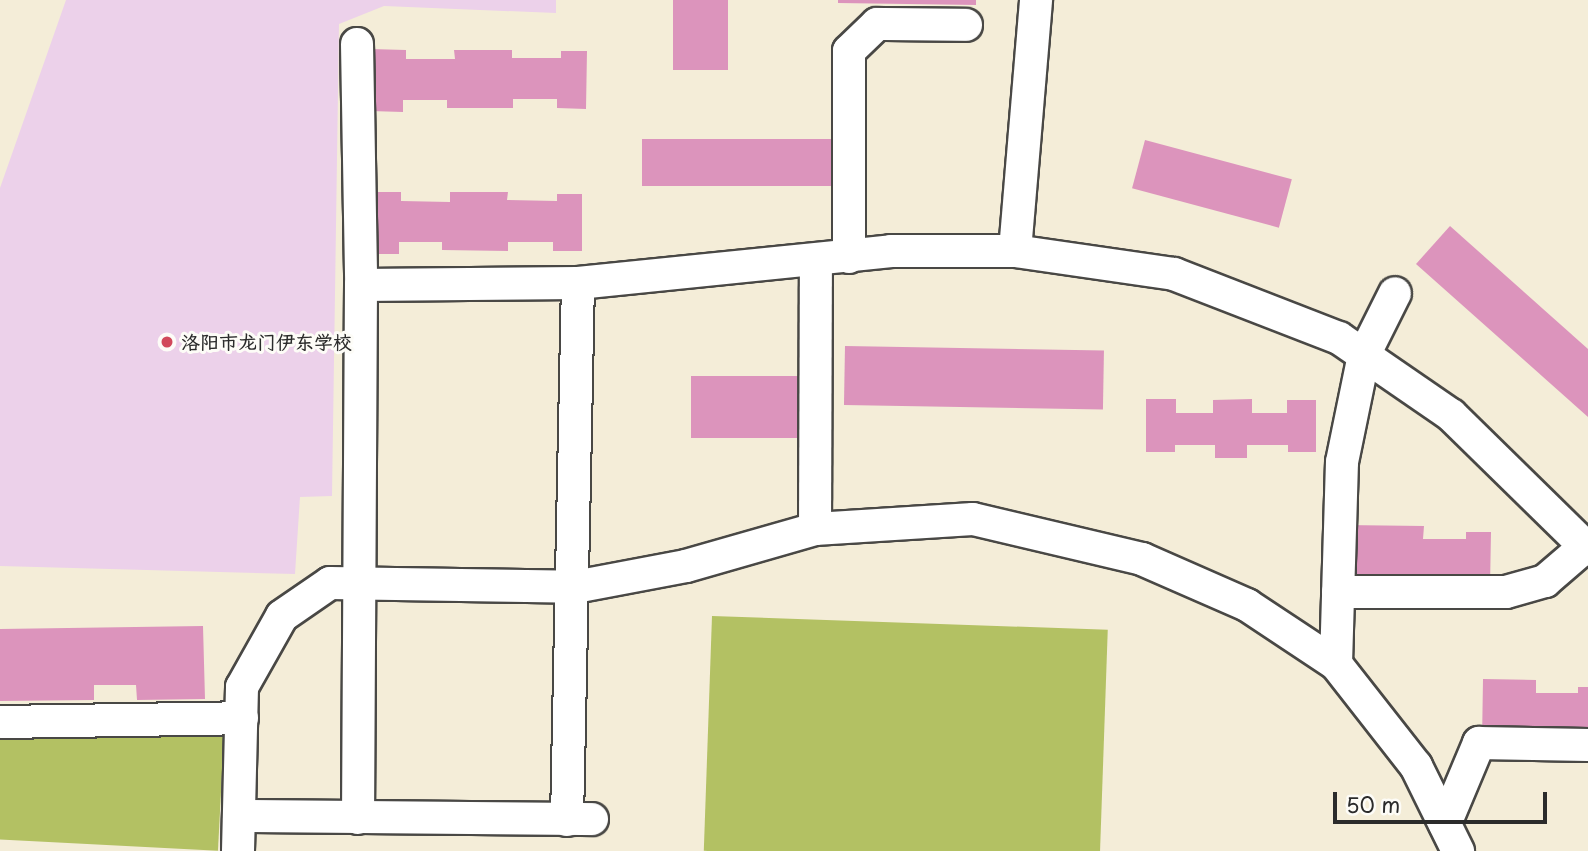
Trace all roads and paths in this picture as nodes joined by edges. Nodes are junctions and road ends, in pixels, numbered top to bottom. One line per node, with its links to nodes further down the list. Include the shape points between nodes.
1 (1036, 0): 4 (street)
2 (966, 25): 5 (street, via 877,24 849,51)
3 (357, 44): 8 (street)
4 (1015, 251): 5 (street, via 891,251); 10 (street, via 1174,274 1339,338)
5 (849, 257): 6 (street)
6 (816, 262): 7 (street); 11 (street)
7 (578, 283): 8 (street); 14 (street)
8 (361, 285): 13 (street)
9 (1395, 293): 10 (street)
10 (1364, 355): 12 (street, via 1451,415); 15 (street, via 1342,462)
11 (815, 529): 14 (street, via 686,566); 16 (street, via 973,519 1142,559 1248,605)
12 (1587, 545): 15 (street, via 1545,582 1506,592)
13 (358, 584): 14 (street); 17 (street, via 330,583 282,616 242,687); 21 (street)
14 (575, 587): 21 (street, via 579,820)
15 (1338, 592): 16 (street)
16 (1336, 664): 22 (street, via 1416,766)
17 (242, 718): 18 (street); 20 (street)
18 (0, 722)
19 (1588, 745): 22 (street, via 1479,743)
20 (239, 816): 21 (street); 23 (street)
21 (358, 818)
22 (1452, 837)
23 (238, 851)

